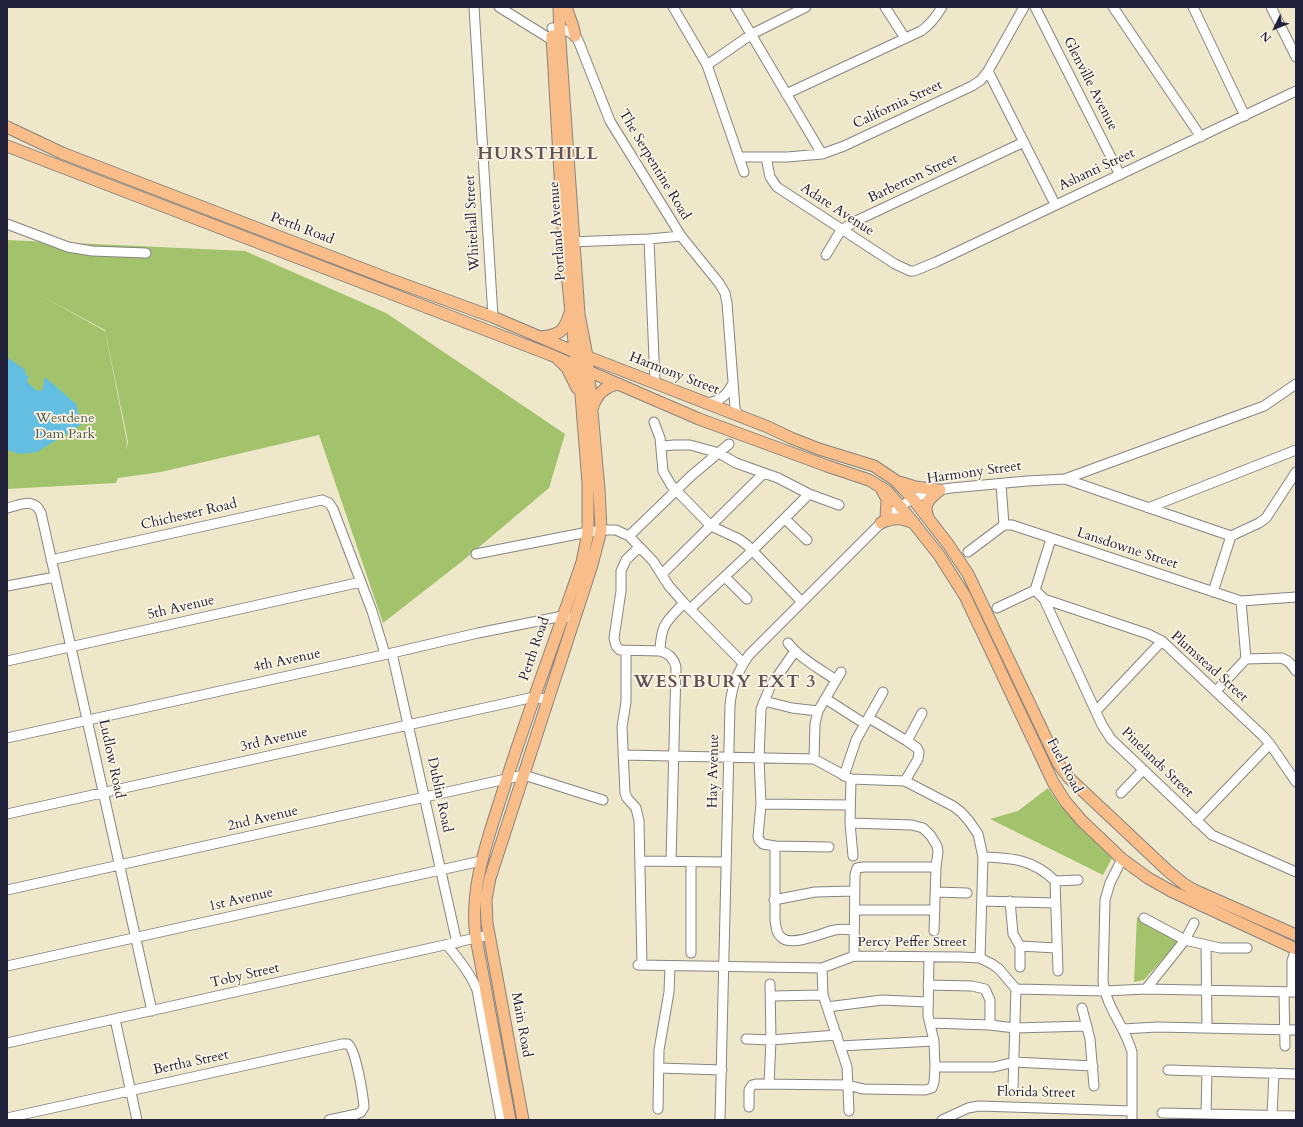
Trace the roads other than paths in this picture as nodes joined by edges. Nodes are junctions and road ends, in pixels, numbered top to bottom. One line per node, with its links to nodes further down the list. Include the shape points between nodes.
1 (474, 7): 46 (street, Whitehall Street)
2 (499, 7): 20 (street)
3 (551, 7): 16 (main road, Portland Avenue)
4 (559, 7): 16 (main road, Portland Avenue)
5 (566, 7): 18 (main road)
6 (673, 7): 22 (street)
7 (735, 7): 17 (street)
8 (806, 7): 17 (street)
9 (885, 7): 19 (street)
10 (942, 7): 19 (street, via 928,26)
11 (1024, 7): 23 (street, California Street)
12 (1036, 7): 35 (street, Glenville Avenue)
13 (1113, 7): 28 (street)
14 (1193, 7): 26 (street)
15 (1271, 7): 21 (street)
16 (556, 28): 18 (street); 20 (main road, Portland Avenue)
17 (752, 34): 22 (street); 25 (street)
18 (575, 36): 39 (street, The Serpentine Road, via 610,122)
19 (905, 38): 25 (street)
20 (556, 40): 41 (main road, Portland Avenue)
21 (1296, 56)
22 (706, 65): 32 (street)
23 (988, 71): 29 (street); 31 (street, California Street, via 972,86)
24 (1296, 91): 26 (street, Ashanti Street)
25 (786, 94): 31 (street)
26 (1245, 116): 28 (street, Ashanti Street)
27 (7, 127): 46 (main road, Perth Road, via 62,153)
28 (1200, 137): 35 (street, Ashanti Street)
29 (1024, 142): 36 (street); 38 (street, Barberton Street)
30 (7, 146): 50 (main road, Perth Road)
31 (822, 154): 33 (street, California Street)
32 (739, 157): 33 (street, California Street); 34 (street)
33 (766, 157): 38 (street, Adare Avenue, via 770,178 777,187)
34 (744, 172)
35 (1120, 175): 36 (street, Ashanti Street)
36 (1055, 204): 44 (street, Ashanti Street, via 936,262)
37 (7, 224): 42 (street, via 68,247 92,251)
38 (841, 230): 43 (street, Barberton Street); 44 (street, Adare Avenue)
39 (681, 236): 40 (street); 54 (street, The Serpentine Road, via 722,287 726,298)
40 (649, 239): 41 (street); 53 (street)
41 (569, 242): 45 (main road, Portland Avenue); 49 (main road, Portland Avenue)
42 (146, 252)
43 (826, 255)
44 (910, 271)
45 (571, 311): 47 (main road, via 561,332); 48 (main road, Portland Avenue)
46 (493, 317): 47 (main road, Perth Road)
47 (540, 337): 48 (main road, Perth Road)
48 (575, 352): 49 (main road, Harmony Street); 51 (main road, Perth Road)
49 (587, 356): 52 (main road, Perth Road); 53 (main road, Harmony Street)
50 (556, 357): 51 (main road, Perth Road); 57 (main road, via 566,368)
51 (577, 366): 52 (main road, Perth Road); 57 (main road, Perth Road)
52 (588, 370): 55 (main road, Harmony Street); 59 (main road, Perth Road)
53 (656, 383): 58 (main road, Harmony Street)
54 (733, 383): 58 (street, via 724,397); 60 (street, The Serpentine Road, via 734,408)
55 (619, 384): 59 (main road, via 609,386 599,393); 71 (main road, Harmony Street, via 699,419)
56 (1296, 384): 69 (street, Harmony Street, via 1264,406)
57 (581, 395): 88 (main road, Perth Road, via 588,483)
58 (707, 403): 60 (main road, Harmony Street)
59 (592, 409): 87 (main road, Perth Road, via 600,489)
60 (738, 415): 68 (main road, Harmony Street, via 824,451 868,463)
61 (654, 422): 63 (street)
62 (729, 444): 65 (street)
63 (662, 446): 65 (street, via 690,445); 73 (street, via 663,470)
64 (1296, 450): 80 (street)
65 (719, 453): 67 (street, via 736,464); 73 (street)
66 (1296, 472): 90 (street, via 1266,518)
67 (764, 473): 74 (street, via 784,480); 86 (street)
68 (895, 480): 72 (main road, via 916,487); 75 (main road, Harmony Street)
69 (1065, 480): 70 (street, Harmony Street); 80 (street)
70 (1001, 484): 72 (street, Harmony Street); 85 (street)
71 (879, 485): 78 (main road, Harmony Street); 83 (main road, via 886,500)
72 (939, 490): 75 (street, Harmony Street); 82 (main road, via 926,505)
73 (676, 491): 86 (street); 89 (street)
74 (809, 494): 76 (street); 81 (street)
75 (913, 499): 78 (street, Hay Avenue); 82 (main road, Fuel Road)
76 (839, 505)
77 (331, 506): 97 (street, Chichester Road, via 325,501 318,500); 101 (street, Dublin Road)
78 (900, 506): 83 (street, Hay Avenue); 84 (main road, Fuel Road)
79 (7, 508): 97 (street, Ludlow Road, via 31,503 38,507)
80 (1148, 508): 90 (street)
81 (785, 519): 92 (street); 94 (street)
82 (929, 519): 193 (main road, Fuel Road, via 968,574 1048,743 1068,777 1190,888)
83 (883, 520): 84 (main road, via 894,518); 108 (street, Hay Avenue)
84 (914, 523): 166 (main road, Fuel Road, via 946,565 965,596 1059,793 1081,820)
85 (1004, 525): 91 (street, Lansdowne Street, via 1012,525); 95 (street)
86 (711, 526): 94 (street, via 740,540); 98 (street)
87 (601, 530): 88 (street); 89 (street, via 616,530); 113 (main road, Perth Road)
88 (588, 532): 96 (street); 112 (main road, Perth Road, via 582,562)
89 (629, 536): 93 (street)
90 (1230, 536): 104 (street)
91 (1051, 539): 103 (street); 104 (street, Lansdowne Street)
92 (807, 540)
93 (639, 547): 98 (street); 117 (street, via 626,560 621,571 621,591 614,638 618,649)
94 (752, 551): 100 (street); 108 (street)
95 (968, 552)
96 (476, 554)
97 (51, 560): 99 (street, Ludlow Road)
98 (662, 574): 110 (street)
99 (55, 577): 102 (street); 116 (street, Ludlow Road)
100 (725, 577): 106 (street); 110 (street)
101 (361, 582): 116 (street, 5th Avenue); 120 (street, Dublin Road)
102 (7, 586)
103 (1035, 590): 107 (street, Plumstead Street); 111 (street)
104 (1213, 592): 109 (street, Lansdowne Street)
105 (1296, 597): 109 (street)
106 (747, 599)
107 (1044, 599): 114 (street, Plumstead Street); 134 (street, Pinelands Street)
108 (801, 601): 123 (street, Hay Avenue)
109 (1242, 601): 121 (street)
110 (687, 606): 118 (street, via 672,616 664,626 660,635); 123 (street)
111 (997, 608)
112 (563, 616): 113 (street, 4th Avenue); 120 (street, 4th Avenue); 129 (main road, Perth Road)
113 (574, 618): 131 (main road, Perth Road)
114 (1162, 641): 127 (street, Plumstead Street); 134 (street)
115 (788, 643): 119 (street)
116 (71, 647): 122 (street, 5th Avenue); 136 (street, Ludlow Road)
117 (626, 651): 118 (street); 142 (street)
118 (660, 651): 143 (street, via 668,654 676,668)
119 (795, 651): 126 (street); 132 (street, via 772,684)
120 (389, 654): 136 (street, 4th Avenue); 138 (street, Dublin Road)
121 (1246, 659): 124 (street, via 1282,658); 127 (street)
122 (7, 661)
123 (743, 663): 144 (street, Hay Avenue, via 734,681 731,695)
124 (1294, 668)
125 (842, 672): 126 (street)
126 (836, 680): 130 (street)
127 (1216, 691): 141 (street, Plumstead Street)
128 (883, 692): 137 (street)
129 (534, 697): 131 (street, 3rd Avenue); 138 (street, 3rd Avenue); 150 (main road, Perth Road)
130 (826, 699): 133 (street); 137 (street)
131 (547, 700): 148 (main road, Perth Road)
132 (764, 701): 133 (street); 145 (street, via 761,709)
133 (818, 711): 146 (street)
134 (1096, 711): 147 (street, Pinelands Street, via 1111,739)
135 (922, 713): 140 (street)
136 (88, 719): 139 (street, 4th Avenue); 153 (street, Ludlow Road)
137 (867, 721): 140 (street); 149 (street, via 852,748)
138 (408, 724): 153 (street, 3rd Avenue); 155 (street, Dublin Road)
139 (7, 738)
140 (907, 741): 151 (street, via 917,748 919,755)
141 (1270, 744): 152 (street, Plumstead Street); 160 (street)
142 (623, 755): 143 (street); 168 (street, via 625,793 636,808 638,816)
143 (673, 756): 144 (street); 169 (street)
144 (729, 757): 145 (street); 171 (street, Hay Avenue)
145 (759, 758): 146 (street); 157 (street)
146 (814, 759): 149 (street)
147 (1143, 770): 154 (street); 160 (street, Pinelands Street)
148 (524, 775): 150 (street, 2nd Avenue); 156 (street); 192 (main road, Perth Road, via 487,891 486,915)
149 (848, 777): 151 (street); 158 (street)
150 (507, 778): 155 (street, 2nd Avenue); 167 (main road, Perth Road)
151 (905, 781): 165 (street, via 961,812 978,834)
152 (1296, 782)
153 (104, 792): 159 (street, 3rd Avenue); 172 (street, Ludlow Road)
154 (1121, 793)
155 (425, 797): 172 (street, 2nd Avenue); 174 (street, Dublin Road)
156 (604, 800)
157 (761, 804): 158 (street); 162 (street, via 759,840 763,844)
158 (850, 804): 161 (street)
159 (7, 814)
160 (1196, 821): 175 (street, Pinelands Street, via 1212,835)
161 (850, 823): 164 (street); 173 (street, via 912,825 923,828 938,846)
162 (776, 846): 163 (street); 182 (street)
163 (829, 847)
164 (853, 856)
165 (983, 857): 177 (street, via 1020,860 1040,868); 183 (street)
166 (1122, 859): 203 (main road, Fuel Road, via 1170,891); 219 (street, via 1110,883 1106,900)
167 (482, 861): 174 (street, 1st Avenue); 195 (main road, Perth Road, via 474,901)
168 (640, 861): 169 (street); 209 (street, Percy Peffer Street, via 640,965)
169 (671, 861): 170 (street)
170 (691, 862): 171 (street); 204 (street)
171 (726, 862): 210 (street, Hay Avenue)
172 (120, 865): 178 (street, 2nd Avenue); 194 (street, Ludlow Road)
173 (936, 867): 179 (street, via 859,867 856,868); 180 (street)
174 (440, 870): 194 (street, 1st Avenue); 197 (street, Dublin Road)
175 (1296, 872)
176 (1078, 880): 177 (street)
177 (1055, 881): 185 (street)
178 (7, 890)
179 (855, 891): 182 (street, via 815,892); 186 (street)
180 (936, 892): 181 (street); 187 (street)
181 (967, 893)
182 (774, 900): 190 (street, via 776,930 784,940 810,938 837,929)
183 (982, 901): 184 (street); 207 (street)
184 (1010, 901): 185 (street); 200 (street, via 1013,934)
185 (1056, 903): 201 (street)
186 (855, 910): 187 (street); 190 (street)
187 (935, 910): 191 (street)
188 (1144, 918): 196 (street)
189 (1194, 923): 196 (street)
190 (854, 930): 205 (street)
191 (934, 931)
192 (489, 935): 195 (street, Toby Street); 272 (main road, Main Road)
193 (1296, 935)
194 (136, 938): 208 (street, 1st Avenue); 226 (street, Ludlow Road)
195 (476, 938): 197 (street, Toby Street); 271 (main road, Main Road)
196 (1185, 940): 199 (street); 217 (street)
197 (457, 943): 198 (street, Toby Street)
198 (446, 945): 226 (street, Toby Street); 270 (street, via 477,990)
199 (1206, 945): 202 (street); 218 (street)
200 (1020, 946): 201 (street); 212 (street)
201 (1056, 948): 213 (street)
202 (1247, 948)
203 (1296, 949): 220 (street, via 1292,961)
204 (691, 952)
205 (854, 956): 206 (street, Percy Peffer Street); 211 (street, Percy Peffer Street)
206 (928, 957): 207 (street, Percy Peffer Street); 215 (street)
207 (980, 958): 216 (street, Percy Peffer Street, via 999,969)
208 (7, 966)
209 (670, 966): 210 (street, Percy Peffer Street); 246 (street)
210 (724, 966): 211 (street, Percy Peffer Street); 247 (street, Hay Avenue)
211 (822, 968): 221 (street)
212 (1020, 968)
213 (1058, 971)
214 (770, 984): 222 (street)
215 (928, 985): 223 (street); 229 (street, via 972,986 985,990 990,1000)
216 (1016, 989): 219 (street); 231 (street)
217 (1146, 989): 218 (street); 219 (street)
218 (1206, 989): 220 (street); 232 (street)
219 (1104, 991): 233 (street)
220 (1291, 992): 234 (street)
221 (823, 995): 222 (street); 224 (street)
222 (771, 996): 238 (street)
223 (927, 1002): 224 (street, via 882,1000); 228 (street)
224 (827, 1007): 236 (street)
225 (1082, 1008): 230 (street)
226 (152, 1011): 227 (street, Toby Street)
227 (115, 1019): 240 (street, Toby Street); 256 (street)
228 (930, 1022): 229 (street); 239 (street)
229 (990, 1025): 231 (street)
230 (1087, 1026): 231 (street); 244 (street)
231 (1015, 1028): 243 (street)
232 (1207, 1028): 233 (street); 234 (street)
233 (1123, 1029): 262 (street, via 1132,1052)
234 (1285, 1030): 235 (street); 242 (street)
235 (1296, 1030)
236 (836, 1035): 238 (street); 241 (street)
237 (746, 1039): 238 (street)
238 (771, 1040): 252 (street)
239 (934, 1041): 241 (street); 245 (street)
240 (7, 1043)
241 (840, 1046): 253 (street, via 847,1066)
242 (1285, 1046)
243 (1014, 1062): 244 (street); 245 (street, via 994,1066); 255 (street)
244 (1093, 1066): 254 (street)
245 (935, 1067): 253 (street, via 933,1086 928,1090 859,1088)
246 (658, 1068): 247 (street); 258 (street)
247 (722, 1070): 273 (street, Hay Avenue)
248 (1168, 1070): 249 (street)
249 (1207, 1072): 250 (street); 261 (street)
250 (1274, 1073): 251 (street); 263 (street)
251 (1296, 1074)
252 (769, 1084): 253 (street); 257 (street, via 752,1085 749,1090)
253 (848, 1085): 259 (street)
254 (1094, 1086)
255 (1013, 1088)
256 (130, 1090): 266 (street, Bertha Street); 268 (street); 269 (street, Bertha Street, via 345,1043 352,1048 359,1074 363,1110 357,1114)
257 (749, 1107)
258 (658, 1109)
259 (849, 1111)
260 (1162, 1113): 261 (street)
261 (1206, 1114): 265 (street)
262 (1132, 1115): 274 (street, Florida Street, via 979,1106 968,1108)
263 (1272, 1115): 265 (street); 267 (street)
264 (1296, 1116): 267 (street)
265 (1216, 1117)
266 (7, 1118)
267 (1284, 1118)
268 (137, 1120)
269 (329, 1120)
270 (501, 1120)
271 (510, 1120)
272 (523, 1120)
273 (720, 1120)
274 (942, 1120)

